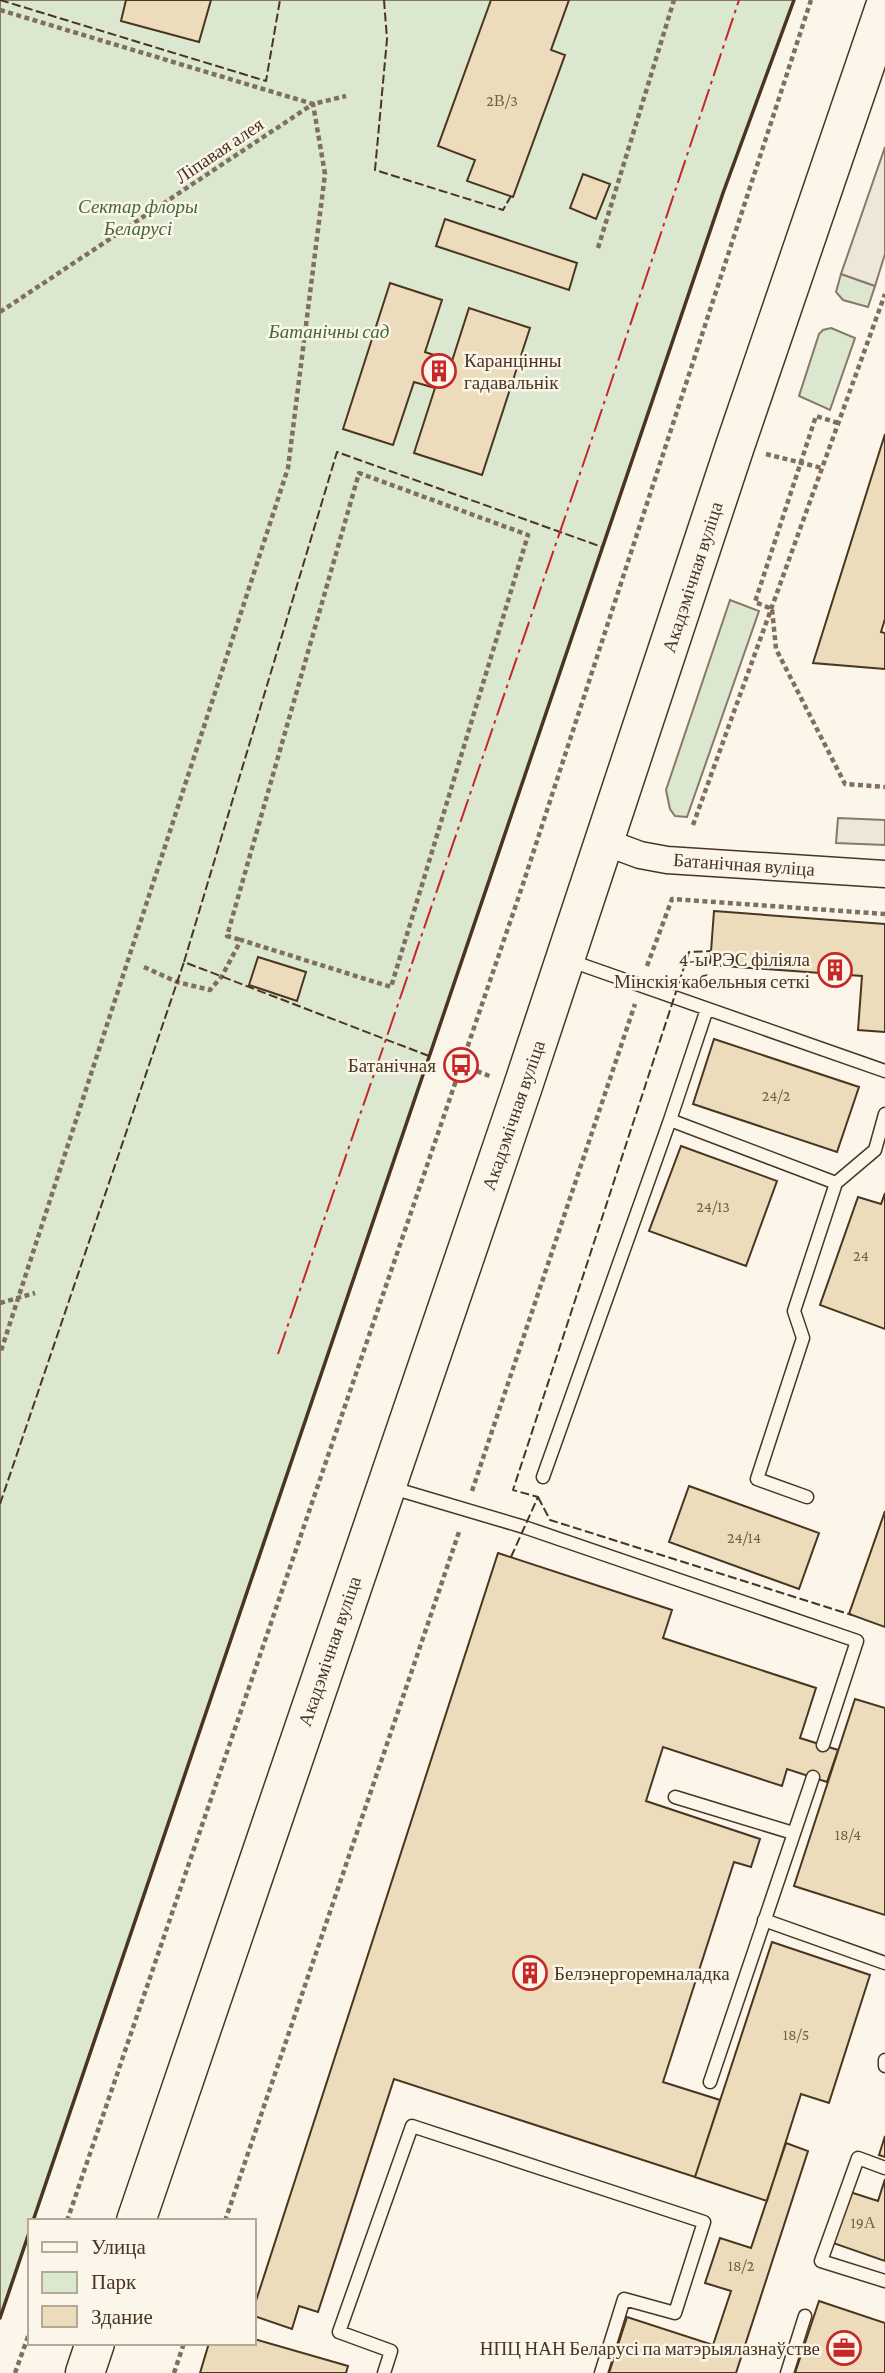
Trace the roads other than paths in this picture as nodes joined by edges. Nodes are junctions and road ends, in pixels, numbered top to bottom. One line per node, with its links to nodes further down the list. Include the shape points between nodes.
1 (885, 7): 2 (main road, Акадэмічная вуліца)
2 (605, 842): 3 (street, Батанічная вуліца, via 667,860); 4 (main road, Акадэмічная вуліца)
3 (885, 874)
4 (566, 960): 5 (lane); 12 (main road, Акадэмічная вуліца)
5 (707, 1009): 6 (lane); 8 (lane)
6 (885, 1070)
7 (885, 1114): 9 (lane)
8 (670, 1120): 10 (lane); 11 (lane)
9 (880, 1152): 10 (lane)
10 (836, 1183): 13 (lane, via 794,1311 803,1338 757,1479)
11 (543, 1477)
12 (386, 1486): 14 (lane, via 857,1641); 24 (main road, Акадэмічная вуліца)
13 (807, 1497)
14 (823, 1745)
15 (813, 1777): 17 (lane)
16 (675, 1797): 17 (lane)
17 (793, 1833): 18 (lane)
18 (764, 1920): 19 (lane); 22 (lane)
19 (885, 1962)
20 (885, 2060): 21 (lane)
21 (885, 2066)
22 (710, 2082)
23 (885, 2168): 25 (lane, via 858,2158 821,2261)
24 (137, 2219)
25 (885, 2281)
26 (805, 2316): 31 (lane)
27 (93, 2345): 28 (main road)
28 (85, 2373)
29 (384, 2373): 30 (lane, via 391,2351 339,2332 412,2126 704,2222 676,2313 624,2299)
30 (601, 2373)
31 (787, 2373)

